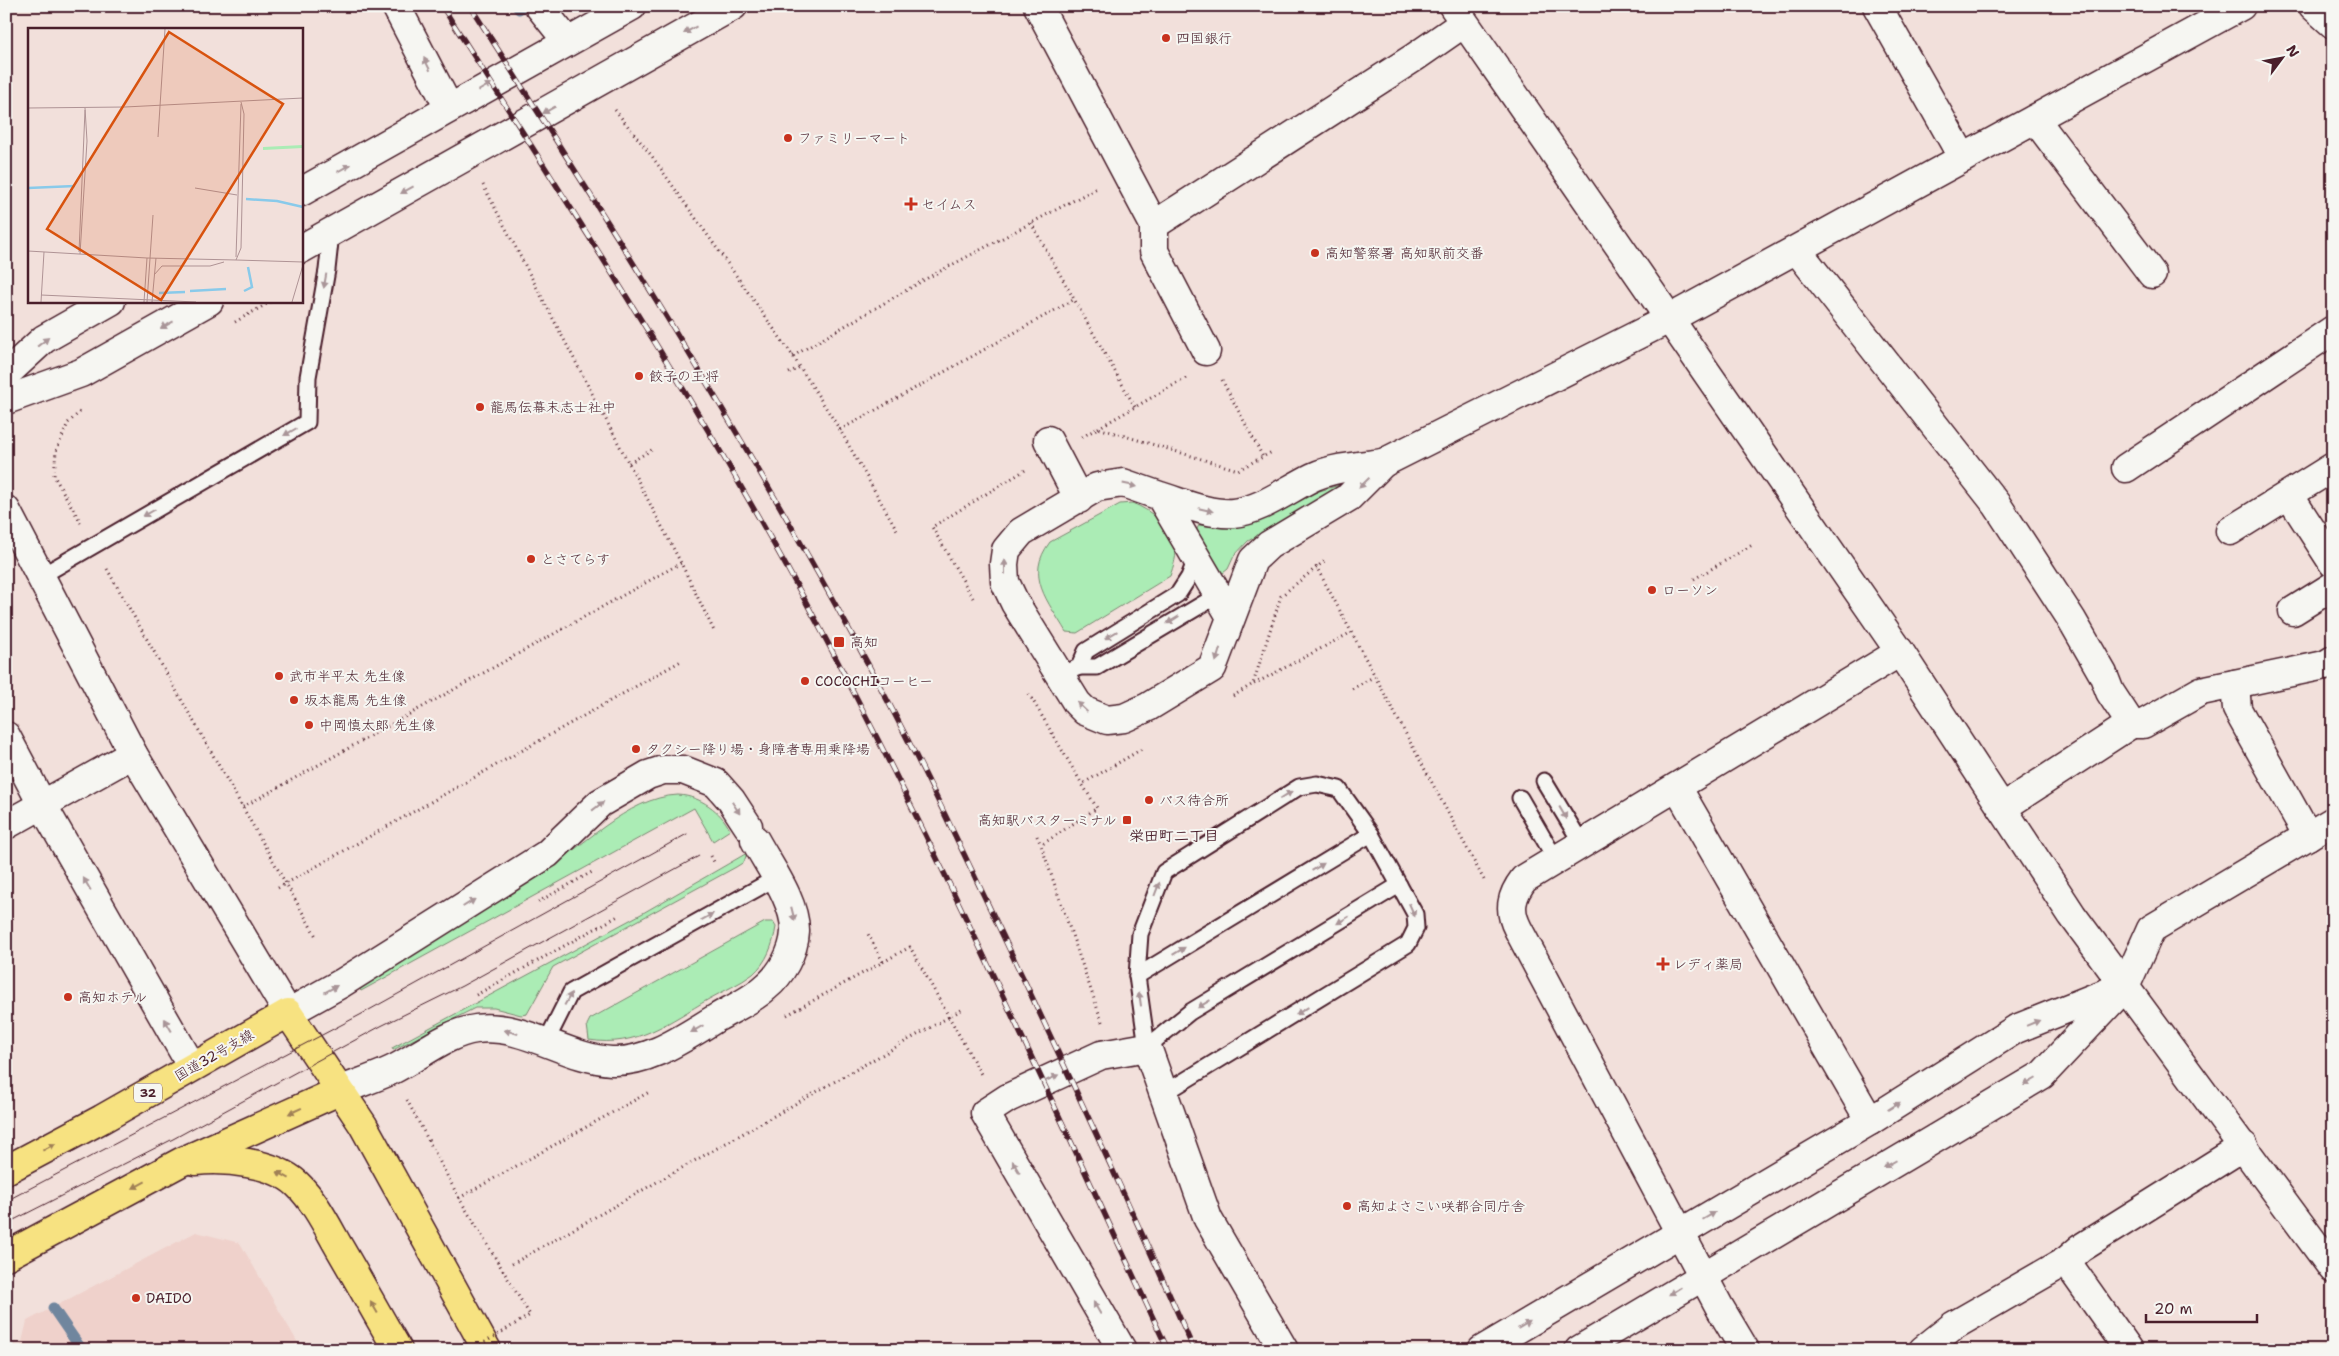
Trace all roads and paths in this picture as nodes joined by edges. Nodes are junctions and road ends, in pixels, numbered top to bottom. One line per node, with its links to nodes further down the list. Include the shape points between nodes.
1 (396, 6): 12 (street, one-way to 1)
2 (539, 6): 11 (street)
3 (632, 6): 11 (street)
4 (733, 6): 21 (street, one-way to 21)
5 (1038, 6): 16 (street)
6 (1878, 6): 15 (street)
7 (2241, 6): 14 (street)
8 (2313, 6): 10 (street)
9 (1459, 14): 20 (street, via 1415,57); 29 (street)
10 (2333, 24)
11 (567, 41): 12 (street, one-way to 11)
12 (449, 108): 18 (street, one-way to 12)
13 (615, 110): 32 (path, via 651,155)
14 (2036, 119): 15 (street); 24 (street)
15 (1963, 158): 23 (street)
16 (1126, 172): 19 (path); 20 (street)
17 (482, 183): 46 (path)
18 (302, 191)
19 (1031, 223): 25 (path); 32 (path, via 931,276)
20 (1154, 224): 33 (street, via 1154,251)
21 (331, 232): 22 (street); 58 (lane, one-way to 58, via 308,377 306,422)
22 (302, 248)
23 (1797, 250): 29 (street); 80 (street, via 1997,505 2072,620)
24 (2152, 274)
25 (1075, 299): 39 (path); 41 (path)
26 (109, 302): 36 (street, one-way to 26, via 44,340)
27 (207, 302): 37 (street, one-way to 37, via 81,373)
28 (270, 302): 30 (path)
29 (1669, 319): 47 (street); 71 (street)
30 (230, 325)
31 (2333, 330): 49 (street)
32 (793, 356): 34 (path)
33 (1209, 357): 39 (path); 45 (path)
34 (800, 367): 35 (path); 41 (path)
35 (789, 373)
36 (6, 374)
37 (6, 400)
38 (84, 407): 58 (path, via 68,423 56,451 54,476)
39 (1135, 407): 40 (path)
40 (1098, 428)
41 (840, 430): 55 (path)
42 (1048, 440): 53 (street)
43 (655, 448): 46 (path)
44 (1272, 452): 45 (path)
45 (1263, 457): 50 (path)
46 (629, 463): 61 (path)
47 (1384, 464): 52 (street, one-way to 47, via 1216,512 1233,513 1253,509 1314,476 1338,468); 67 (street, one-way to 67, via 1349,497 1269,545 1253,560 1246,579)
48 (2333, 467): 51 (street)
49 (2126, 468)
50 (1238, 470)
51 (2289, 495): 56 (street); 62 (street)
52 (1160, 496): 53 (street, one-way to 52, via 1098,487 1123,483); 60 (street)
53 (1079, 499): 74 (street, one-way to 53, via 1015,603 1005,582 1004,564 1006,550 1021,532)
54 (6, 510): 64 (street)
55 (897, 530)
56 (2230, 531)
57 (1754, 544): 65 (path)
58 (93, 545): 64 (lane); 88 (path)
59 (1327, 558): 63 (path)
60 (1196, 559): 67 (street); 74 (lane, one-way to 74, via 1190,577 1178,594 1086,651)
61 (681, 563): 70 (path); 88 (path)
62 (2333, 563)
63 (1316, 567): 69 (path); 76 (path, via 1281,596)
64 (41, 576): 83 (street)
65 (1694, 578)
66 (2333, 586): 68 (street)
67 (1224, 606): 74 (lane, one-way to 74, via 1097,668); 74 (street, one-way to 74, via 1212,668 1124,718 1107,720 1085,711 1069,692)
68 (2293, 611)
69 (1350, 632): 75 (path); 76 (path)
70 (716, 633)
71 (1900, 652): 85 (street); 89 (street)
72 (2333, 660): 77 (street)
73 (681, 661): 101 (path)
74 (1067, 669)
75 (1374, 677): 78 (path); 104 (path, via 1488,887)
76 (1253, 684): 79 (path)
77 (2235, 684): 80 (street, via 2202,691 2143,724); 94 (street, via 2237,709)
78 (1352, 689)
79 (1228, 699)
80 (2131, 724): 89 (street)
81 (6, 736): 87 (street)
82 (1151, 744): 96 (path, via 1082,784 1097,808)
83 (133, 754): 87 (street); 112 (street)
84 (1544, 781): 95 (lane, one-way to 95)
85 (1677, 787): 95 (street); 122 (street)
86 (1520, 798): 98 (lane)
87 (42, 806): 91 (street); 117 (street, one-way to 87)
88 (243, 807): 101 (path)
89 (2002, 808): 109 (street, via 2072,915)
90 (2333, 821): 94 (street)
91 (6, 825)
92 (1371, 834): 102 (lane); 108 (lane, one-way to 92); 108 (lane, one-way to 92, via 1140,934 1164,872 1299,787 1317,784 1339,789)
93 (1037, 836): 96 (path)
94 (2308, 836): 109 (street, via 2151,929)
95 (1582, 844): 98 (street)
96 (1041, 845): 114 (path)
97 (711, 856): 99 (path)
98 (1556, 860): 104 (street, via 1524,879)
99 (714, 862)
100 (776, 878): 112 (street, one-way to 100, via 342,983 547,854 600,803 648,775 663,770 683,770 716,783 731,800); 115 (lane, one-way to 100, via 571,992); 115 (street, one-way to 115, via 792,909 795,933 793,948 766,987 660,1051 626,1061 593,1058)
101 (286, 884): 103 (path); 106 (path)
102 (1399, 885): 116 (lane, one-way to 116, via 1190,1012); 121 (lane, one-way to 121, via 1415,914 1416,928 1408,944)
103 (278, 888)
104 (1510, 904): 126 (street, via 1518,929)
105 (618, 916): 110 (path)
106 (317, 938)
107 (884, 962): 113 (path, via 910,946)
108 (1137, 976): 116 (lane, one-way to 108)
109 (2126, 985): 122 (street, one-way to 109, via 2016,1029); 123 (street); 131 (street, one-way to 131, via 2042,1075)
110 (473, 997)
111 (963, 1010): 113 (path)
112 (288, 1013): 117 (highway, 国道32号支線 / 32); 119 (highway)
113 (949, 1018): 118 (path); 129 (path)
114 (1102, 1023)
115 (546, 1042): 119 (street, one-way to 119, via 502,1029 467,1031 390,1071)
116 (1147, 1047): 121 (street); 136 (street, one-way to 116, via 985,1113 1008,1098 1101,1055)
117 (192, 1067): 125 (highway, 国道32号支線 / 32, one-way to 117)
118 (983, 1077)
119 (339, 1090): 124 (highway, one-way to 124); 135 (highway, via 363,1125)
120 (404, 1093): 134 (path, bridge, via 486,1244 530,1315)
121 (1162, 1094): 137 (street, via 1208,1219)
122 (1870, 1121): 126 (street, one-way to 122)
123 (2244, 1146): 128 (street, via 2081,1248); 130 (street)
124 (181, 1162): 127 (highway, one-way to 127); 133 (highway, one-way to 124, via 320,1213 297,1183 276,1171 224,1158)
125 (6, 1170)
126 (1680, 1233): 131 (street); 138 (street, one-way to 126)
127 (6, 1256)
128 (2066, 1261): 132 (street, via 1953,1326); 141 (street)
129 (512, 1264)
130 (2333, 1269)
131 (1702, 1274): 139 (street, one-way to 139); 140 (street)
132 (1925, 1349)
133 (398, 1350)
134 (472, 1350)
135 (487, 1350)
136 (1122, 1350)
137 (1284, 1350)
138 (1482, 1350)
139 (1579, 1350)
140 (1745, 1350)
141 (2130, 1350)

